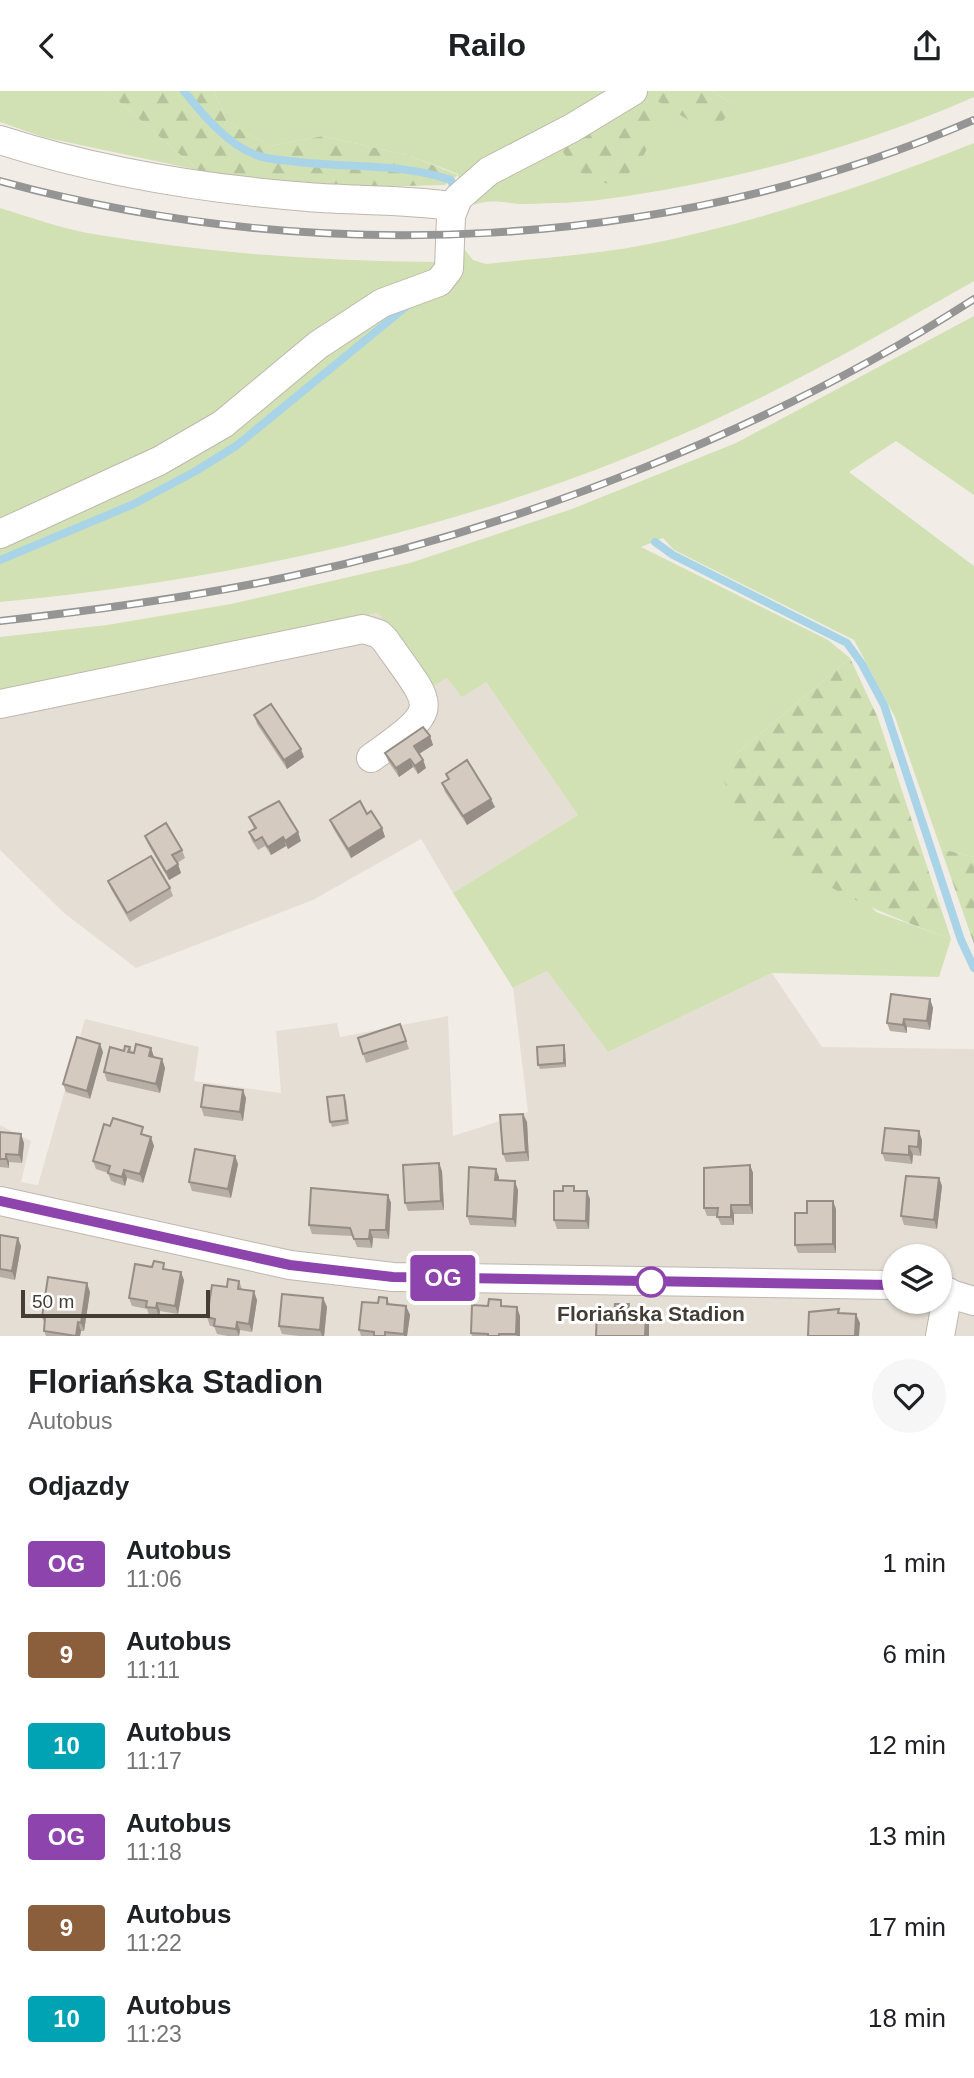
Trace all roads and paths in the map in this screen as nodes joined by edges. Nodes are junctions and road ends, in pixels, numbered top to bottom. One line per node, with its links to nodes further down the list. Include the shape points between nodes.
1 (633, 91): 4 (street, via 489,171 458,198 451,216 452,257 439,282 382,303 318,345 223,424 170,455)
2 (0, 140): 3 (street, via 96,167 162,179 308,197)
3 (451, 206)
4 (0, 534)
5 (0, 704): 6 (street, via 363,629 385,640 421,692 425,709 419,722)
6 (370, 758)
7 (0, 1201): 8 (street, via 290,1265 393,1277)
8 (882, 1285)
9 (954, 1295): 10 (street)
10 (940, 1336)

